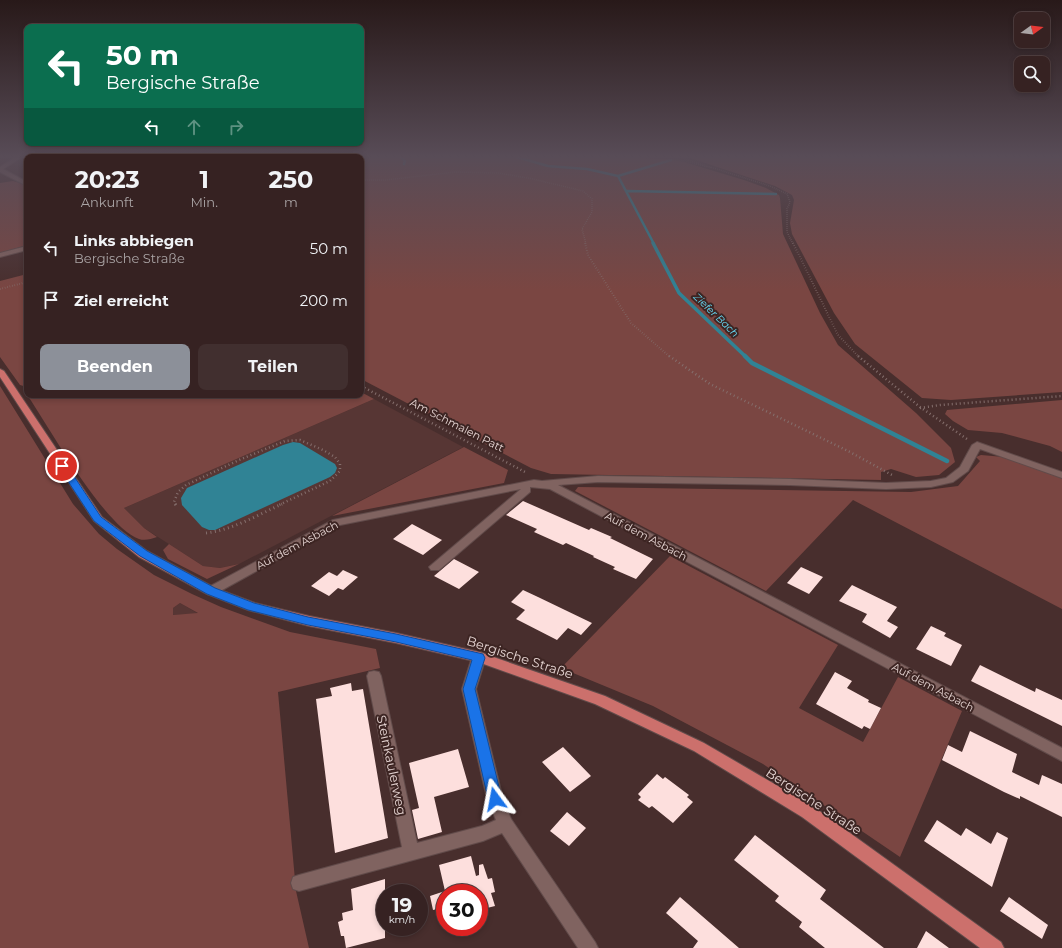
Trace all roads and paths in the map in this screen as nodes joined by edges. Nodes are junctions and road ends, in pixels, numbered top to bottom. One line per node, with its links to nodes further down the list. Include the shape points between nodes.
1 (592, 201): 15 (path, via 592,212 582,229 588,255 631,322 654,344 710,384 881,468)
2 (788, 201): 10 (path, via 787,232 838,335 846,346)
3 (24, 249): 4 (street)
4 (0, 255)
5 (24, 283): 6 (path)
6 (0, 289)
7 (0, 371): 19 (main road, Bergische Straße, via 98,519 143,554)
8 (364, 388): 13 (path, Am Schmalen Patt, via 524,471)
9 (1062, 396): 10 (path)
10 (920, 408): 11 (path)
11 (977, 445): 12 (street); 15 (street, via 964,469 950,480)
12 (1062, 475)
13 (542, 484): 14 (street, Auf dem Asbach); 15 (street, via 598,479); 22 (street, Auf dem Asbach, via 554,487)
14 (525, 485): 18 (street, via 526,490); 19 (street, Auf dem Asbach, via 337,522)
15 (906, 485)
16 (177, 506): 17 (path, via 174,502 178,492 186,485 285,441 300,440 335,457 340,464 340,471 330,481 242,522)
17 (206, 533)
18 (435, 567)
19 (211, 591): 20 (main road, Bergische Straße, via 252,607)
20 (479, 658): 23 (street, via 469,689 495,799); 27 (main road, Bergische Straße, via 600,700 699,746 808,812)
21 (374, 676): 24 (street, Steinkaulerweg)
22 (1062, 754)
23 (505, 824): 24 (street, via 483,833); 26 (street)
24 (411, 853): 25 (street)
25 (299, 883)
26 (589, 948)
27 (995, 948)

